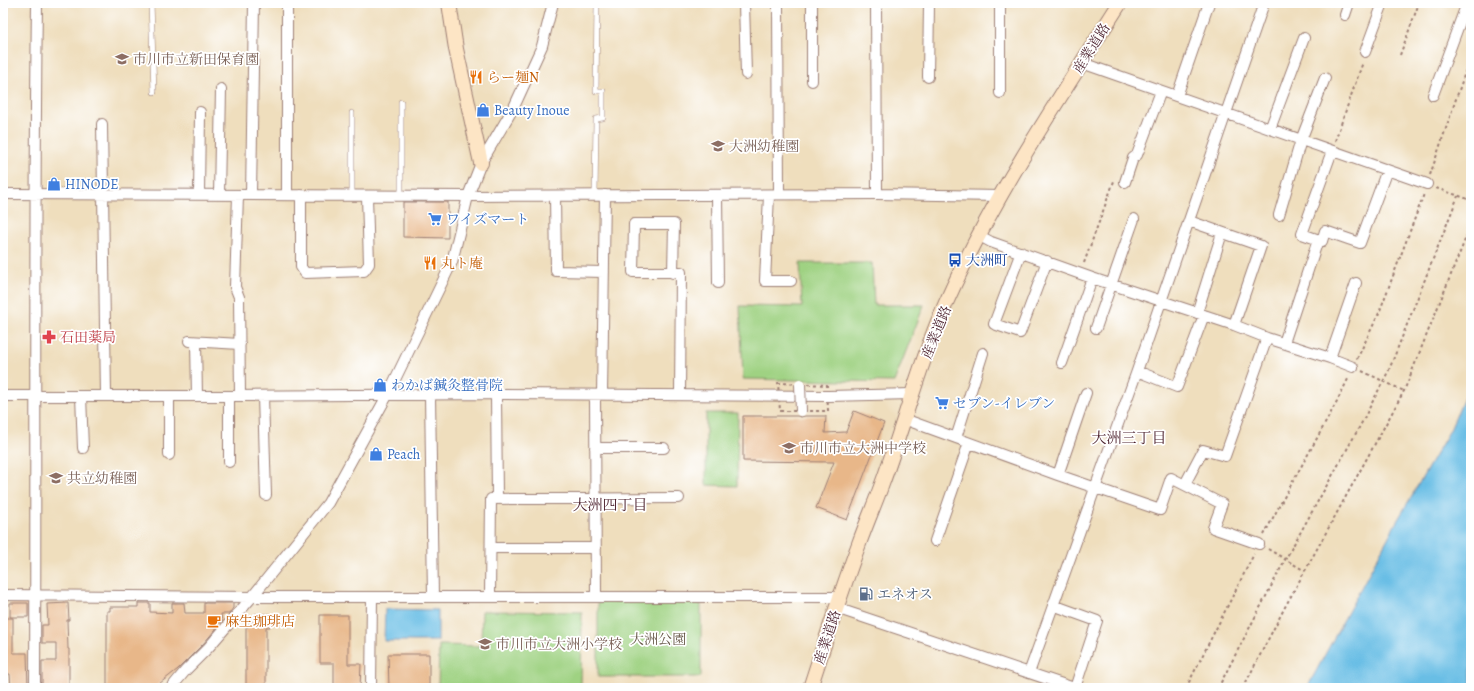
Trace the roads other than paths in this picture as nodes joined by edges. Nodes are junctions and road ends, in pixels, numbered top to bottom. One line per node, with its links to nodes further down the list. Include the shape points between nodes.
1 (37, 3): 47 (street)
2 (151, 3): 30 (lane)
3 (254, 3): 54 (street)
4 (287, 3): 55 (street)
5 (449, 3): 42 (main road, via 456,49)
6 (553, 3): 42 (street, via 542,46 517,100)
7 (597, 3): 56 (lane, via 596,92 602,91 603,118 596,119)
8 (744, 3): 24 (street)
9 (778, 3): 48 (street)
10 (812, 3): 27 (street)
11 (876, 3): 49 (street)
12 (929, 3): 25 (street)
13 (1000, 3): 31 (street)
14 (1120, 3): 23 (main road, 産業道路)
15 (1209, 3): 33 (street)
16 (1264, 3): 37 (street)
17 (1349, 3): 20 (street)
18 (1383, 3): 22 (street)
19 (1467, 3): 32 (street)
20 (1345, 15)
21 (1304, 38): 39 (street)
22 (1366, 52)
23 (1082, 63): 29 (street); 64 (main road, 産業道路)
24 (746, 74)
25 (928, 77)
26 (1325, 78): 40 (street)
27 (812, 81)
28 (221, 89): 52 (street)
29 (1161, 91): 33 (street); 44 (street)
30 (154, 92)
31 (1000, 94)
32 (1434, 95)
33 (1177, 96): 37 (street)
34 (401, 102): 61 (lane)
35 (200, 112): 51 (street)
36 (352, 113): 59 (lane)
37 (1226, 114): 39 (street); 67 (street)
38 (102, 124): 50 (street)
39 (1270, 129): 40 (street)
40 (1301, 140): 41 (street); 65 (street)
41 (1332, 151): 43 (street); 70 (street, via 1302,234)
42 (481, 164): 62 (street)
43 (1387, 170): 45 (street); 70 (street, via 1360,243 1325,231 1322,241)
44 (1125, 182)
45 (1427, 184)
46 (3, 194): 47 (street)
47 (34, 194): 50 (street); 101 (street)
48 (774, 194): 49 (street); 57 (street); 76 (street, via 765,281)
49 (877, 194): 64 (street)
50 (103, 195): 51 (street); 103 (street)
51 (199, 195): 52 (street)
52 (219, 195): 53 (street)
53 (238, 195): 54 (street); 86 (street, via 235,287 239,297)
54 (251, 195): 55 (street)
55 (287, 195): 58 (street)
56 (600, 195): 57 (street); 63 (street); 73 (street)
57 (717, 195): 77 (street)
58 (301, 196): 59 (street); 60 (street, via 301,266 305,273 364,271 369,264)
59 (352, 196): 60 (street)
60 (366, 196): 61 (street)
61 (401, 196): 62 (street)
62 (468, 196): 63 (street); 94 (street, via 452,262)
63 (555, 196): 73 (street, via 556,271)
64 (1000, 196): 69 (main road, 産業道路)
65 (1279, 215)
66 (1134, 219): 79 (street)
67 (1189, 221): 68 (street); 80 (street)
68 (1222, 233): 81 (street); 82 (street, via 1261,246)
69 (980, 236): 71 (street); 96 (main road, 産業道路, via 940,319)
70 (1318, 240): 85 (street)
71 (1021, 252): 72 (street); 72 (street, via 994,324 1020,333)
72 (1047, 261): 75 (street)
73 (604, 272): 98 (street)
74 (673, 272): 74 (street, via 634,272 634,224 674,224); 99 (street, via 681,272)
75 (1092, 278): 79 (street); 89 (street)
76 (791, 281)
77 (718, 283)
78 (1356, 283): 88 (street)
79 (1111, 284): 80 (street); 83 (street)
80 (1161, 301): 81 (street); 91 (street)
81 (1200, 314): 82 (street); 91 (street, via 1177,387)
82 (1234, 325): 84 (street)
83 (1096, 328)
84 (1267, 338): 85 (street); 119 (street, via 1225,456 1203,450)
85 (1284, 343): 88 (street)
86 (240, 344): 105 (street, via 193,341); 107 (street)
87 (983, 353): 111 (street)
88 (1330, 358): 90 (street)
89 (1062, 363)
90 (1353, 367)
91 (1137, 371): 120 (street)
92 (800, 384): 109 (street, bridge)
93 (1086, 393): 118 (street)
94 (388, 394): 97 (street); 108 (street); 135 (street, via 328,503)
95 (496, 394): 97 (street); 98 (street); 123 (street)
96 (912, 394): 99 (street); 110 (main road, 産業道路)
97 (430, 395): 132 (street)
98 (599, 395): 99 (street); 114 (street)
99 (680, 395)
100 (3, 396): 101 (street)
101 (36, 396): 102 (street); 130 (street)
102 (81, 396): 103 (street); 113 (street)
103 (106, 396): 104 (street)
104 (169, 396): 105 (street); 116 (street)
105 (197, 396): 106 (street)
106 (228, 396): 107 (street); 117 (street)
107 (240, 396): 108 (street)
108 (263, 396): 121 (street)
109 (801, 411)
110 (904, 419): 111 (street); 136 (main road, 産業道路)
111 (956, 438): 112 (street)
112 (969, 443): 118 (street); 125 (street)
113 (83, 448)
114 (596, 448): 115 (street); 124 (street)
115 (664, 448)
116 (169, 456)
117 (229, 462)
118 (1058, 475): 120 (street)
119 (1184, 484): 120 (street, via 1171,478 1160,510); 126 (street, via 1222,504 1214,528)
120 (1095, 487): 137 (street)
121 (266, 495)
122 (679, 498): 124 (street)
123 (497, 499): 124 (street); 127 (street, via 491,499)
124 (596, 500): 128 (street)
125 (935, 541)
126 (1259, 544)
127 (491, 548): 128 (street); 133 (street)
128 (596, 548): 134 (street)
129 (3, 595): 130 (street)
130 (36, 595): 135 (street); 139 (street)
131 (372, 596): 132 (street); 135 (street); 141 (street)
132 (432, 596): 133 (street)
133 (490, 596): 134 (street)
134 (596, 596): 136 (street)
135 (252, 597): 140 (street)
136 (838, 602): 138 (street); 142 (main road, 産業道路)
137 (1053, 605): 138 (street); 143 (street, via 1097,621)
138 (1029, 673): 143 (street)
139 (35, 688)
140 (171, 688)
141 (372, 688)
142 (810, 688)
143 (1074, 688)

